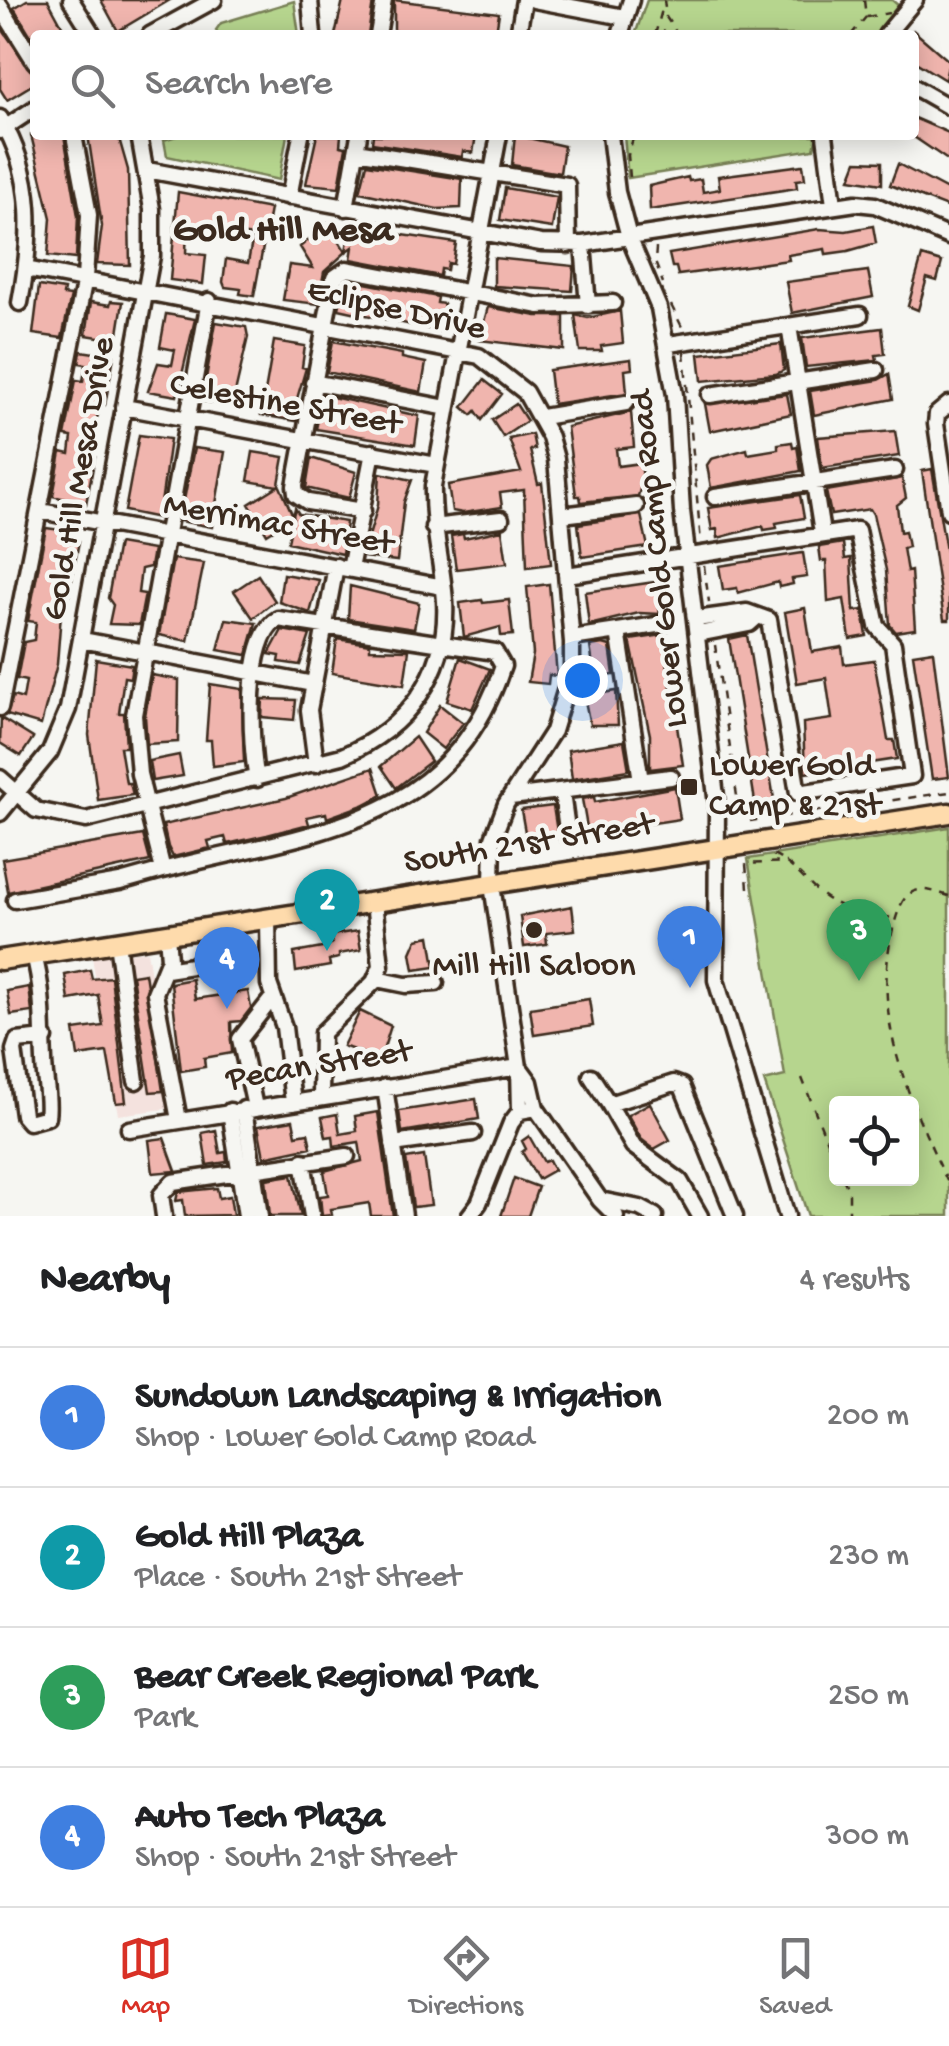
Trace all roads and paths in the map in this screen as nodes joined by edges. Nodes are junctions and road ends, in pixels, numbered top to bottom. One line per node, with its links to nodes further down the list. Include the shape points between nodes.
1 (71, 0): 17 (street)
2 (214, 0): 18 (street)
3 (310, 0): 19 (street)
4 (384, 0): 20 (street)
5 (524, 0): 21 (street)
6 (534, 0): 11 (street)
7 (631, 0): 15 (street)
8 (864, 0): 14 (path)
9 (915, 0): 27 (street)
10 (664, 2): 16 (path); 23 (path)
11 (579, 4): 15 (street)
12 (0, 6): 28 (street)
13 (898, 8): 14 (path)
14 (866, 16): 26 (path)
15 (624, 17): 22 (street)
16 (670, 27): 24 (path); 25 (path)
17 (90, 30)
18 (159, 30)
19 (313, 30)
20 (379, 30)
21 (519, 30)
22 (621, 30)
23 (657, 30)
24 (665, 30)
25 (673, 30)
26 (854, 30)
27 (890, 30)
28 (30, 54)
29 (919, 90): 30 (street)
30 (949, 106)
31 (30, 111): 32 (street)
32 (2, 125): 52 (street, via 22,169 29,207)
33 (75, 140): 53 (street, via 89,215)
34 (140, 140): 41 (street, Gold Hill Mesa Drive)
35 (300, 140): 44 (street)
36 (497, 140): 42 (street)
37 (611, 140): 49 (street, Lower Gold Camp Road)
38 (633, 140): 43 (path)
39 (826, 140): 45 (street)
40 (358, 143): 42 (street); 46 (street)
41 (148, 170): 44 (street); 54 (street, Gold Hill Mesa Drive)
42 (491, 174): 47 (street); 51 (street, via 567,185)
43 (630, 177)
44 (289, 197): 46 (street)
45 (834, 205): 48 (street); 50 (street, via 875,205)
46 (346, 208): 47 (street)
47 (479, 233): 51 (street); 55 (street)
48 (652, 233): 49 (street); 63 (path, via 654,262 682,325)
49 (629, 237): 51 (street); 63 (street, Lower Gold Camp Road)
50 (949, 238)
51 (576, 244): 59 (street)
52 (26, 269): 53 (street, Eclipse Drive); 57 (street)
53 (84, 278): 54 (street, Eclipse Drive); 82 (street)
54 (148, 290): 56 (street, Eclipse Drive); 71 (street, Gold Hill Mesa Drive)
55 (468, 294): 59 (street); 61 (street, via 347,269 334,278); 64 (street)
56 (210, 300): 61 (street, Eclipse Drive); 74 (street)
57 (20, 302)
58 (613, 303): 59 (street)
59 (588, 306)
60 (860, 315): 62 (street)
61 (325, 324): 64 (street, Eclipse Drive); 66 (street)
62 (789, 326): 63 (street); 67 (street)
63 (676, 343): 91 (street, Lower Gold Camp Road); 91 (path)
64 (457, 350): 72 (street); 73 (street, Eclipse Drive, via 509,375)
65 (876, 370): 67 (street)
66 (313, 382): 72 (street); 75 (street)
67 (798, 382): 68 (street); 79 (street)
68 (710, 395)
69 (626, 403): 73 (street)
70 (949, 404): 84 (street, via 936,424)
71 (124, 407): 74 (street, Celestine Street); 87 (street, Gold Hill Mesa Drive)
72 (447, 408): 77 (street)
73 (542, 417): 85 (street, Eclipse Drive, via 556,459)
74 (187, 418): 75 (street, Celestine Street); 90 (street)
75 (302, 440): 76 (street, Celestine Street); 83 (street, via 296,494)
76 (374, 452): 77 (street, Celestine Street); 83 (street)
77 (436, 464): 88 (street)
78 (895, 470): 79 (street)
79 (814, 482): 80 (street); 89 (street)
80 (715, 497)
81 (636, 506): 85 (street)
82 (40, 510): 87 (street, Merrimac Street); 105 (street)
83 (363, 511): 92 (street)
84 (949, 511)
85 (562, 515): 93 (street, Eclipse Drive)
86 (501, 518): 88 (street)
87 (101, 524): 90 (street, Merrimac Street); 100 (street, Gold Hill Mesa Drive)
88 (433, 527): 94 (street)
89 (822, 533): 91 (street); 97 (street, via 861,533 876,626 893,644 912,776 798,793 769,620 746,612)
90 (166, 536): 92 (street, Merrimac Street); 102 (street)
91 (695, 556): 93 (street); 97 (street, Lower Gold Camp Road); 97 (path)
92 (343, 568): 94 (street, Merrimac Street); 95 (street)
93 (567, 575): 99 (street, Eclipse Drive)
94 (443, 587): 101 (street)
95 (326, 624): 101 (street); 103 (street, via 271,622); 104 (street)
96 (662, 624): 98 (street)
97 (704, 625): 118 (path); 121 (street, Lower Gold Camp Road)
98 (618, 631): 99 (street); 110 (street)
99 (572, 638): 114 (street, Eclipse Drive, via 562,709)
100 (82, 640): 102 (street); 112 (street, Gold Hill Mesa Drive, via 63,727)
101 (442, 644): 106 (street, via 424,690 401,720 358,749); 124 (street, via 494,652 503,666 478,727 432,779 378,813)
102 (143, 652): 103 (street); 115 (street, via 134,726)
103 (256, 673): 104 (street); 109 (street, via 248,730)
104 (313, 684): 106 (street, via 309,734)
105 (0, 708)
106 (316, 764): 109 (street)
107 (671, 777): 110 (street)
108 (0, 778): 112 (street)
109 (257, 778): 115 (street)
110 (641, 781): 113 (street)
111 (949, 792): 119 (path)
112 (15, 793): 115 (street, via 46,814 73,820); 117 (street, Gold Hill Mesa Drive)
113 (562, 793): 114 (street); 120 (street)
114 (511, 797): 125 (street, Eclipse Drive, via 493,838)
115 (147, 807): 124 (street)
116 (949, 812): 121 (main road, South 21st Street)
117 (0, 813)
118 (740, 817)
119 (750, 822)
120 (568, 836)
121 (717, 848): 125 (main road, South 21st Street); 175 (street, Lower Gold Camp Road, via 713,935 719,998)
122 (770, 854): 123 (path)
123 (789, 862): 126 (path, via 746,864); 131 (path, via 820,894 863,915)
124 (163, 870): 128 (street)
125 (492, 884): 129 (main road, South 21st Street); 144 (street, Eclipse Drive)
126 (748, 888)
127 (949, 896): 131 (path, via 925,888 912,892)
128 (15, 900)
129 (374, 902): 130 (main road, South 21st Street); 139 (street, via 381,966)
130 (268, 918): 132 (main road, South 21st Street); 142 (street)
131 (896, 918): 162 (path, via 884,998 900,1076)
132 (216, 926): 133 (main road, South 21st Street); 135 (street)
133 (167, 934): 134 (main road, South 21st Street); 138 (street)
134 (117, 942): 136 (main road, South 21st Street); 147 (street)
135 (220, 948): 138 (street, via 192,966); 141 (street)
136 (34, 955): 137 (main road, South 21st Street); 143 (street)
137 (0, 960)
138 (166, 970): 154 (street, via 155,993)
139 (376, 979): 140 (street); 149 (street, via 322,1034)
140 (436, 983)
141 (230, 984)
142 (272, 997): 150 (street, via 284,1027); 152 (street, via 240,1039)
143 (45, 1038): 143 (street, via 48,1117 29,1122 14,1050 17,1042)
144 (519, 1067): 148 (street, Pecan Street); 153 (street, Eclipse Drive)
145 (591, 1076): 151 (street)
146 (802, 1078): 158 (path)
147 (136, 1081)
148 (385, 1088): 149 (street, Pecan Street); 157 (street)
149 (321, 1097): 150 (street, Pecan Street)
150 (293, 1102): 152 (street, Pecan Street)
151 (609, 1104): 173 (street, via 633,1146 680,1181); 174 (street, via 679,1083)
152 (243, 1109): 154 (street, Pecan Street); 161 (street)
153 (528, 1110): 164 (street); 170 (street)
154 (179, 1120): 155 (street, Pecan Street)
155 (129, 1128)
156 (473, 1133): 157 (street)
157 (393, 1144): 169 (street)
158 (829, 1146)
159 (347, 1156): 160 (street)
160 (304, 1162): 161 (street); 168 (street)
161 (247, 1172): 165 (street, via 173,1182 161,1195); 166 (street); 167 (street)
162 (949, 1185)
163 (846, 1186): 176 (path)
164 (600, 1200): 171 (street); 172 (street)
165 (164, 1216)
166 (246, 1216)
167 (260, 1216)
168 (312, 1216)
169 (404, 1216)
170 (469, 1216)
171 (616, 1216)
172 (656, 1216)
173 (700, 1216)
174 (735, 1216)
175 (787, 1216)
176 (849, 1216)

